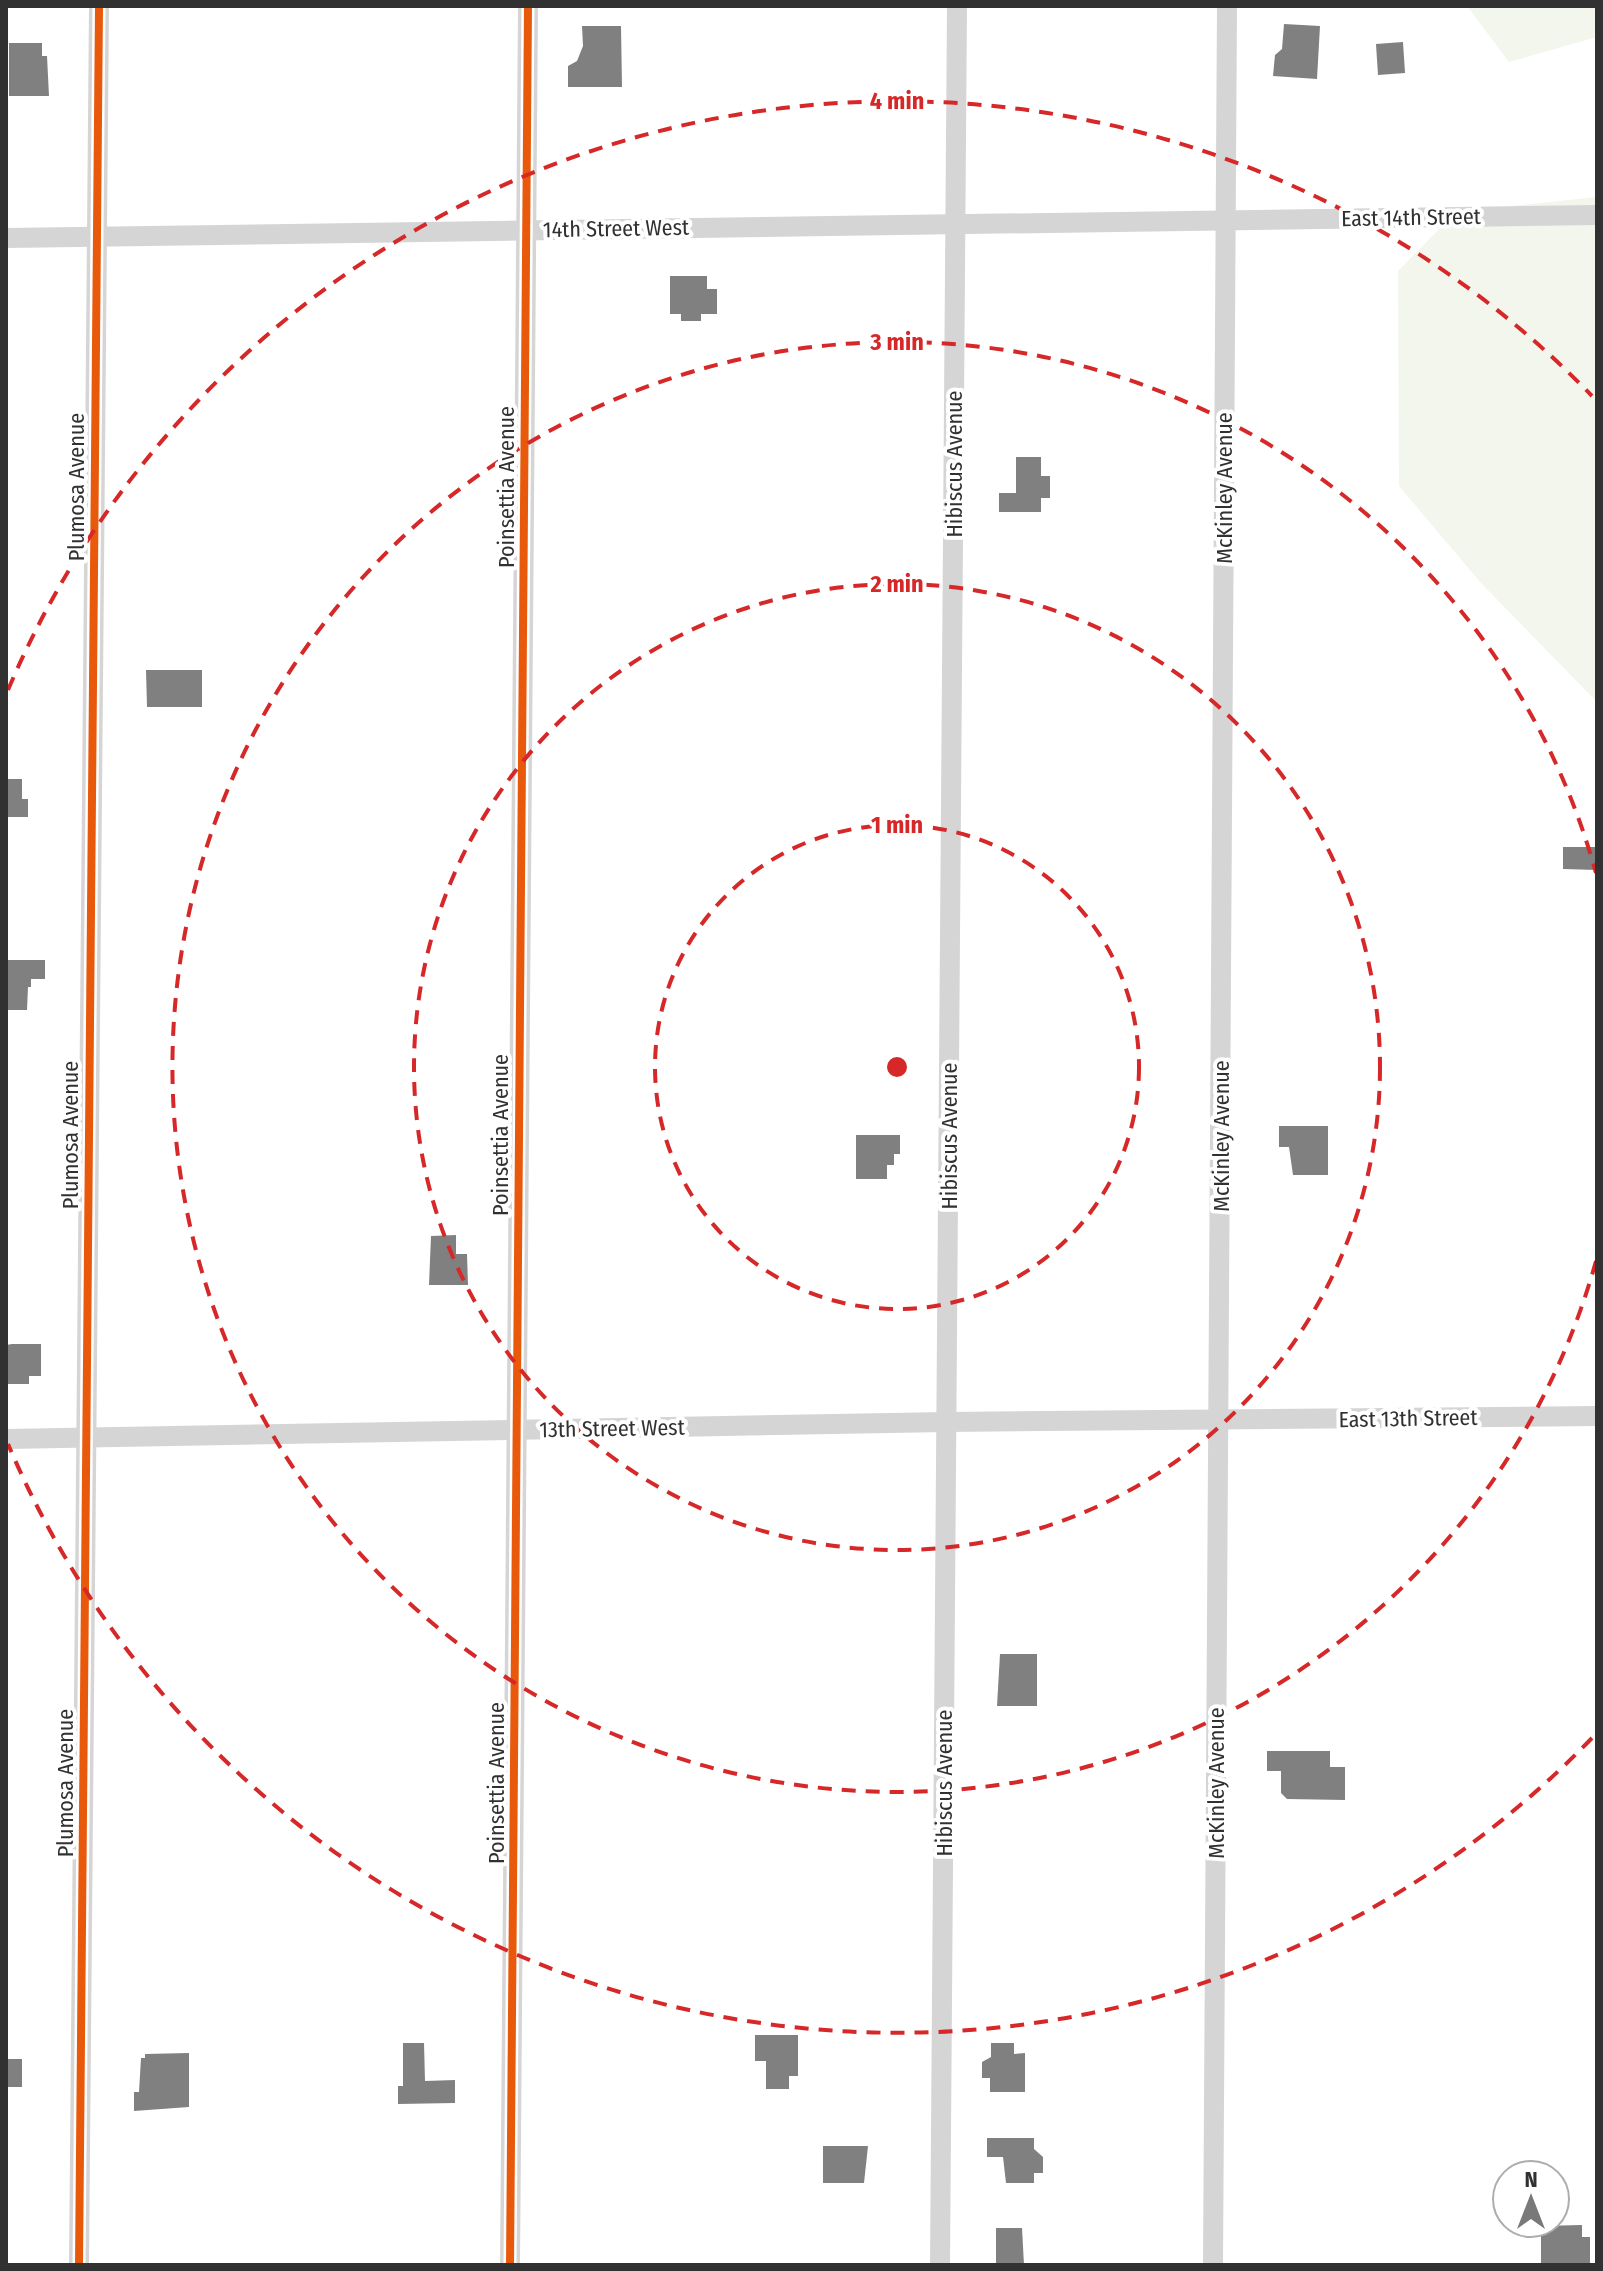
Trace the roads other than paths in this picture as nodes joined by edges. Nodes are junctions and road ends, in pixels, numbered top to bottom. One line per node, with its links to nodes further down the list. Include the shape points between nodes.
1 (99, 6): 9 (street, Plumosa Avenue)
2 (528, 6): 8 (street, Poinsettia Avenue)
3 (957, 6): 7 (street, Hibiscus Avenue)
4 (1227, 6): 6 (street, McKinley Avenue)
5 (1597, 215): 6 (street, East 14th Street)
6 (1226, 219): 7 (street, 14th Street West); 12 (street, McKinley Avenue)
7 (956, 223): 8 (street, 14th Street West); 13 (street, Hibiscus Avenue)
8 (526, 230): 9 (street, 14th Street West); 14 (street, Poinsettia Avenue)
9 (97, 237): 10 (street, 14th Street West); 16 (street, Plumosa Avenue)
10 (6, 238)
11 (1597, 1416): 12 (street, East 13th Street)
12 (1219, 1420): 13 (street, 13th Street West); 20 (street, McKinley Avenue)
13 (947, 1422): 14 (street, 13th Street West); 19 (street, Hibiscus Avenue)
14 (516, 1429): 16 (street, 13th Street West); 18 (street, Poinsettia Avenue)
15 (6, 1439): 16 (street, 13th Street West)
16 (86, 1439): 17 (street, Plumosa Avenue)
17 (79, 2265)
18 (510, 2265)
19 (940, 2265)
20 (1213, 2265)

